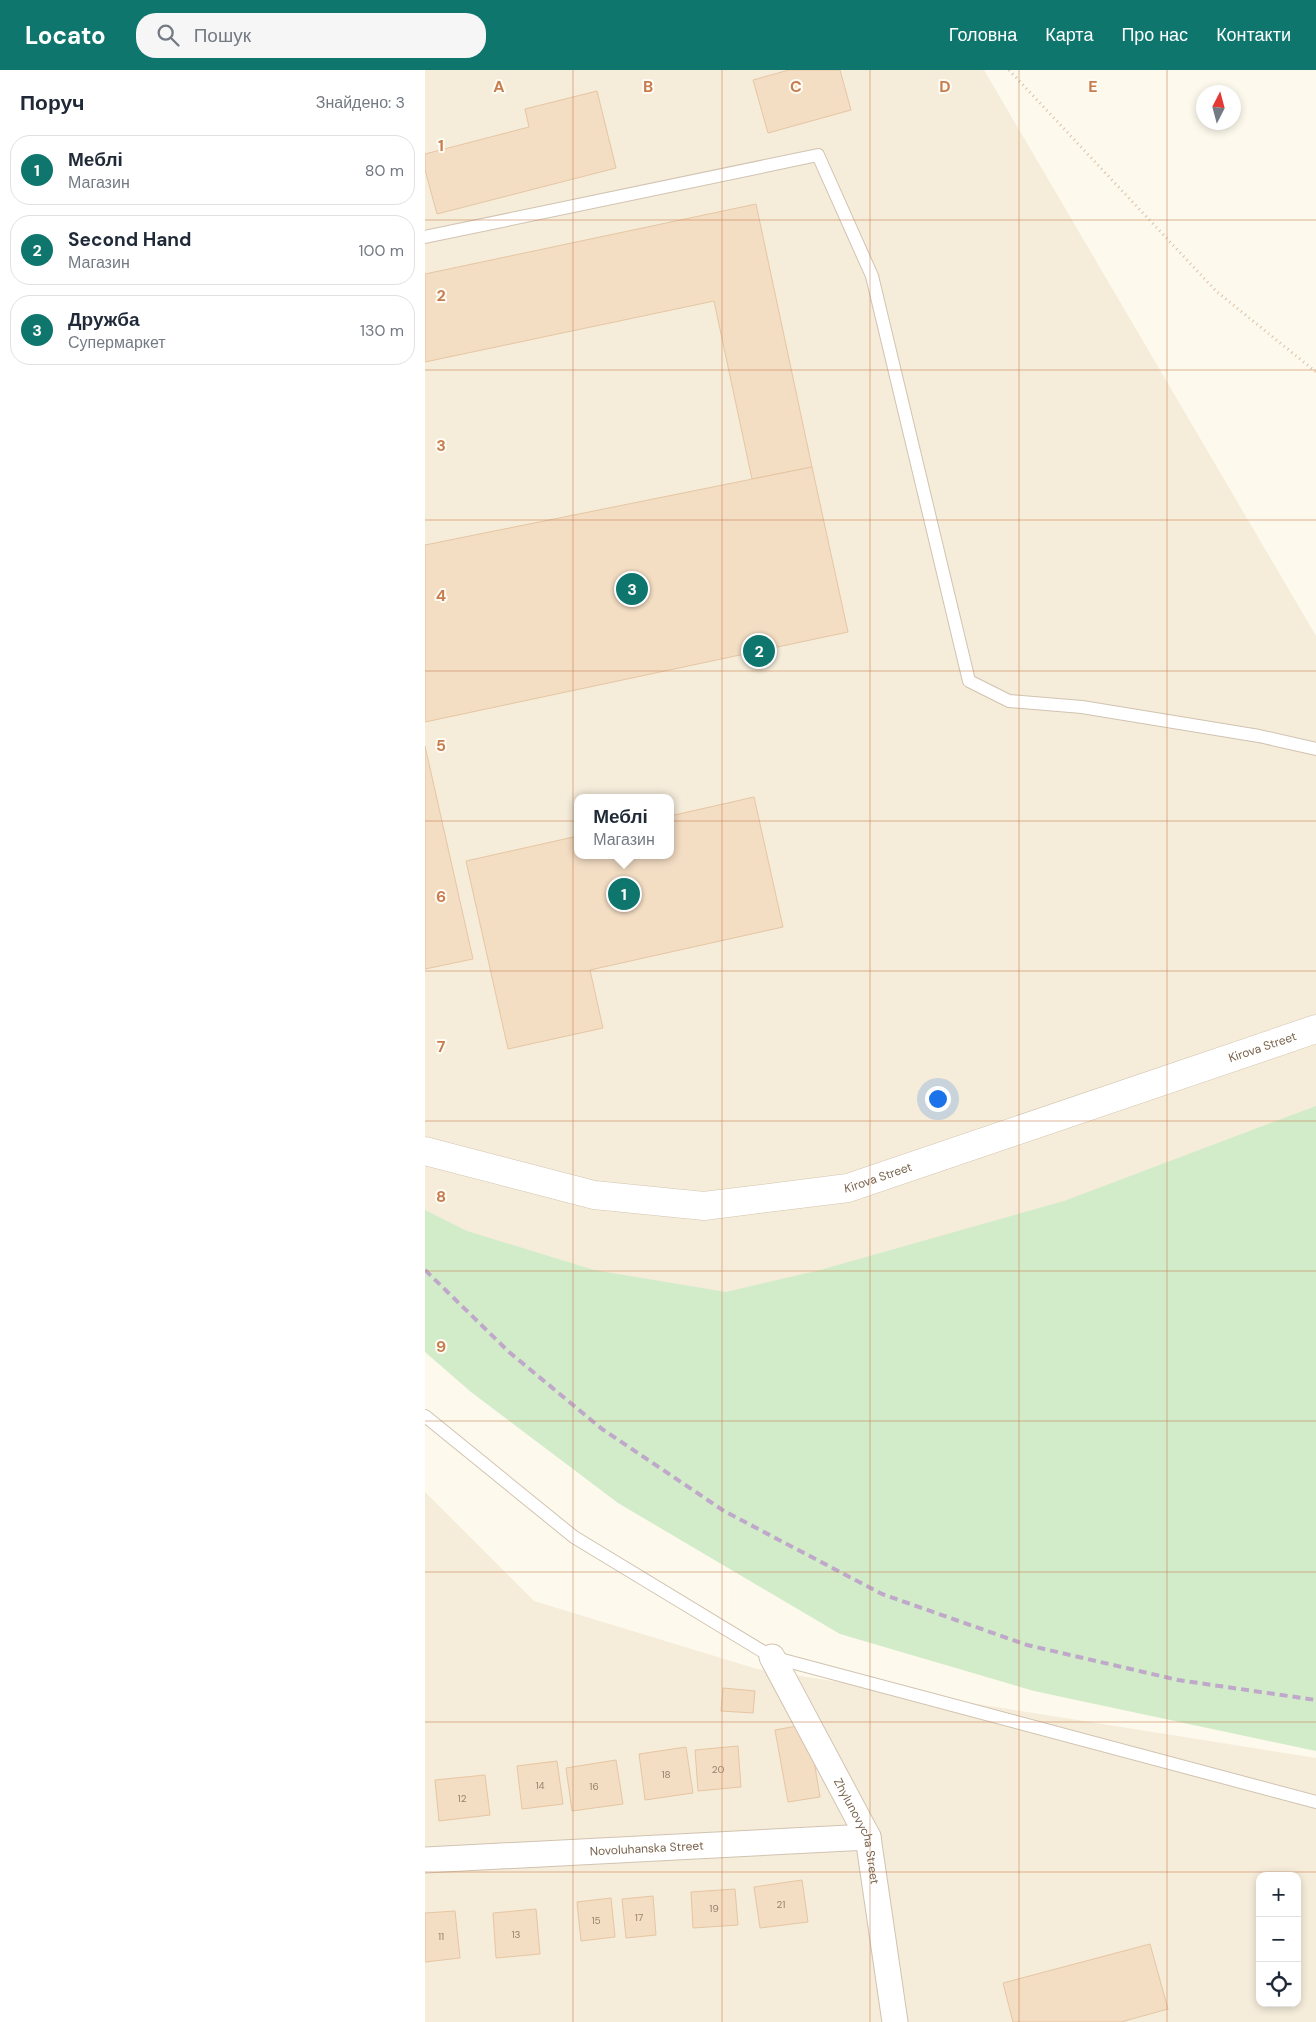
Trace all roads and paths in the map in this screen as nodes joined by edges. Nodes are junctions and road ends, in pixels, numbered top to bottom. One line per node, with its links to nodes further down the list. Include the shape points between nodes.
1 (1009, 70): 3 (path, via 1216,291)
2 (425, 237): 4 (lane, via 818,156 872,276 969,681 1009,702 1081,707 1259,736)
3 (1316, 372)
4 (1316, 749)
5 (1316, 1029): 6 (main road, Kirova Street, via 848,1188 704,1206 593,1195)
6 (425, 1151)
7 (425, 1416): 8 (lane, via 574,1536)
8 (772, 1657): 9 (lane); 10 (street, Zhylunovycha Street)
9 (1316, 1802)
10 (868, 1837): 11 (street, Novoluhanska Street); 12 (street, Zhylunovycha Street)
11 (425, 1860)
12 (895, 2022)

